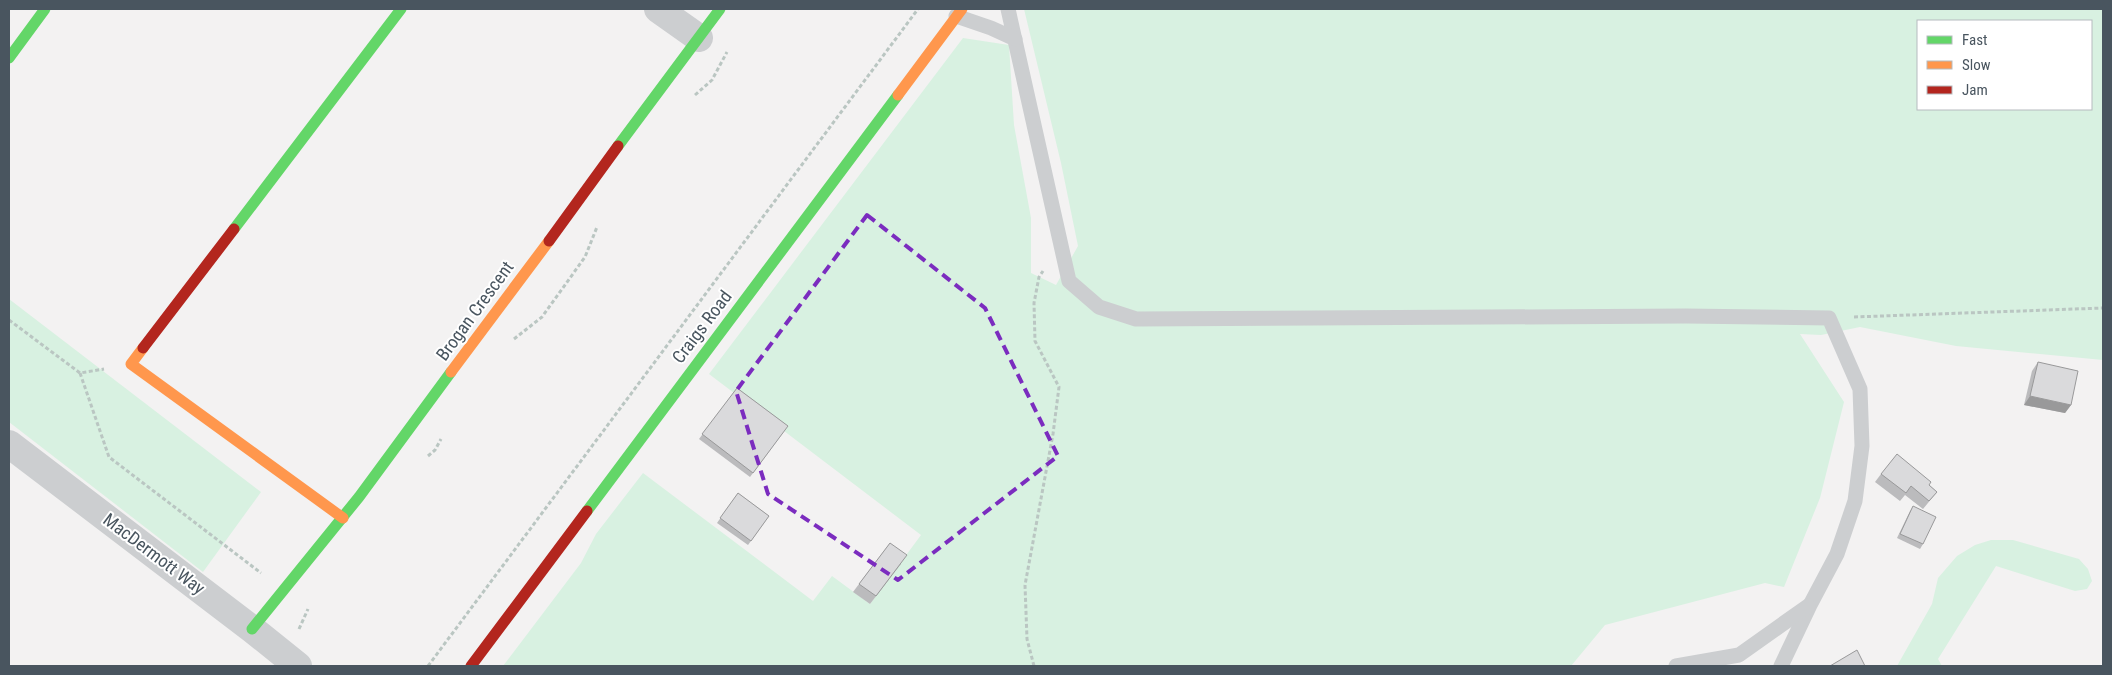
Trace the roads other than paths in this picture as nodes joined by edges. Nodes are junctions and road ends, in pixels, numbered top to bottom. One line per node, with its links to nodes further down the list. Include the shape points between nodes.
1 (45, 9): 9 (street)
2 (658, 9): 7 (street)
3 (720, 9): 7 (street, Brogan Crescent)
4 (1008, 9): 8 (lane)
5 (393, 12): 11 (street, via 131,364)
6 (959, 12): 8 (lane); 15 (street, Craigs Road)
7 (699, 38): 11 (street, Brogan Crescent)
8 (1015, 39): 12 (lane, via 1069,281 1099,307 1136,320 1829,318 1860,389 1862,446 1855,501 1837,554)
9 (9, 58)
10 (9, 444): 13 (street, MacDermott Way)
11 (342, 518): 13 (street, Brogan Crescent)
12 (1810, 605): 16 (lane, via 1739,655); 17 (lane)
13 (252, 629): 14 (street, MacDermott Way)
14 (298, 666)
15 (471, 666)
16 (1676, 666)
17 (1782, 666)

